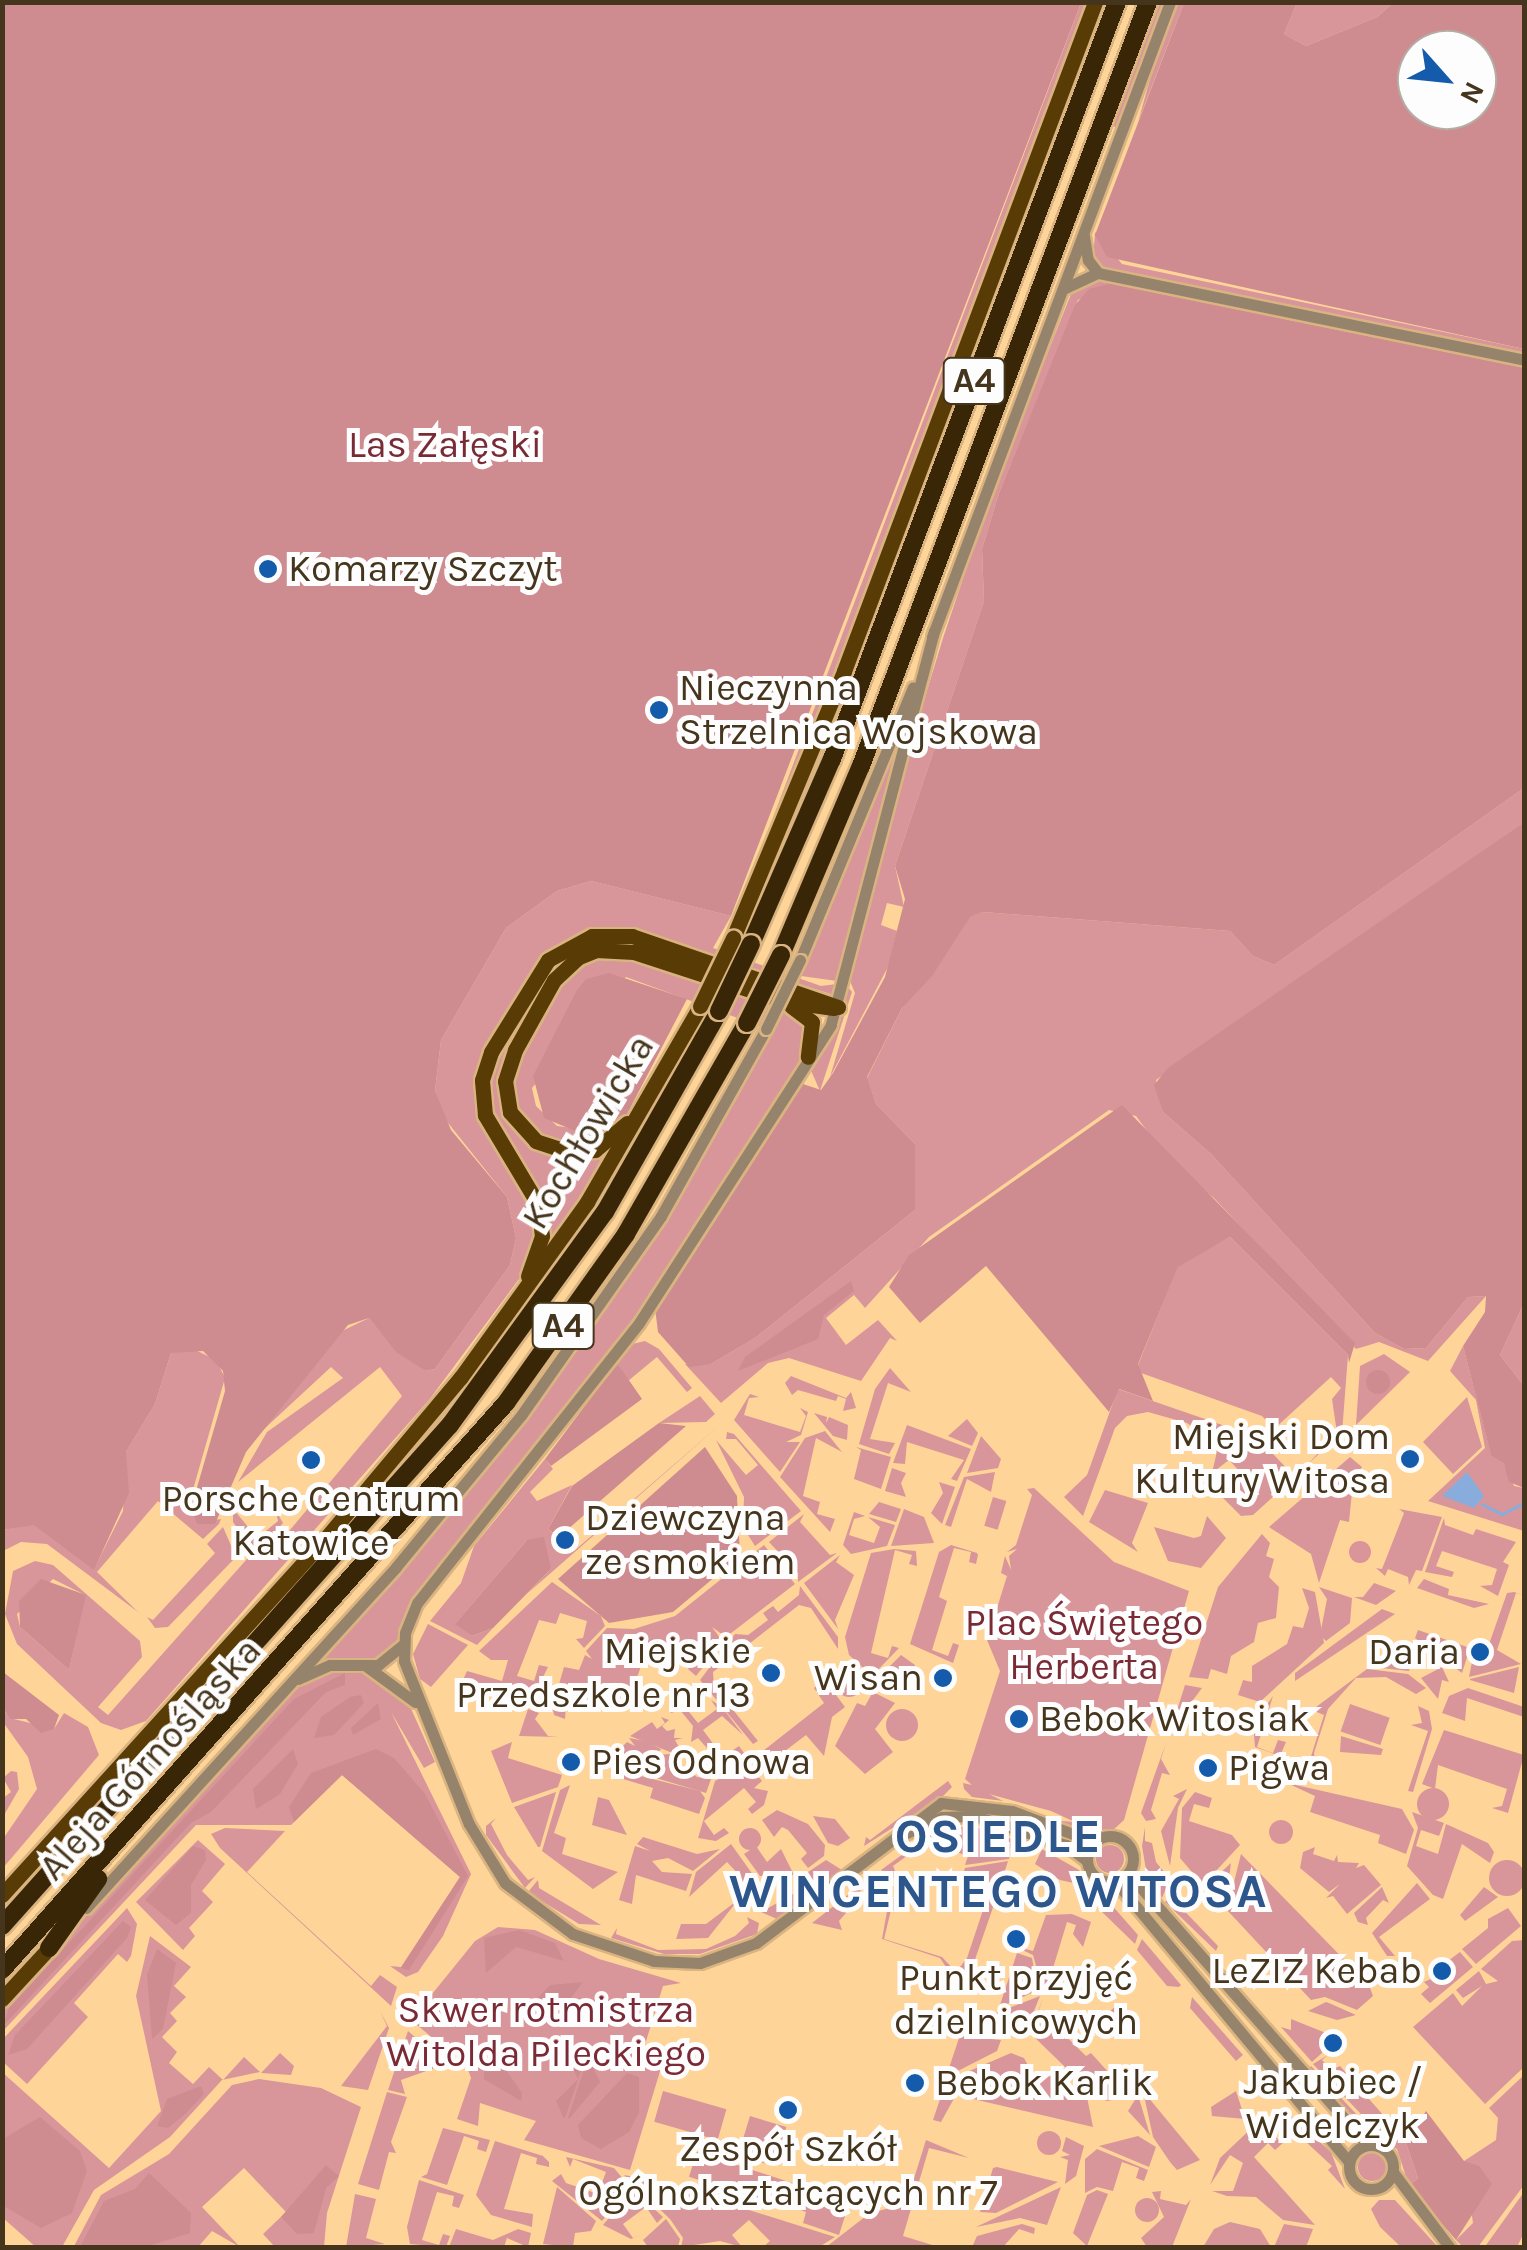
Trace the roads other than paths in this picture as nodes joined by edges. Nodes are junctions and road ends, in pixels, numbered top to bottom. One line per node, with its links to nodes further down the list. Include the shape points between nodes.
1 (1095, 2): 10 (main road, Kochłowicka)
2 (1116, 2): 10 (highway, A4, via 832,759)
3 (1148, 2): 20 (highway, Aleja Górnośląska / A4, bridge, via 861,766 747,1023 656,1186 571,1315 474,1443)
4 (1170, 2): 5 (street)
5 (1084, 231): 6 (street, via 1088,260); 7 (street)
6 (1098, 272): 7 (street); 8 (street)
7 (1062, 290): 9 (street)
8 (1524, 360)
9 (934, 631): 12 (street); 18 (street, bridge, via 800,960 686,1176 594,1317 460,1490)
10 (742, 941): 14 (main road, Kochłowicka, bridge); 27 (highway, Aleja Górnośląska / A4, bridge, via 719,1011 638,1157 450,1425)
11 (784, 1001): 12 (main road); 13 (main road, via 812,1022); 14 (main road, via 634,952 596,950 566,966 508,1066 507,1098 519,1126 554,1150 596,1150)
12 (838, 1006): 13 (street); 15 (main road, via 632,936 592,936 548,960 491,1052 482,1080 485,1114 532,1190 542,1221 538,1254)
13 (808, 1057): 16 (street, via 596,1383 418,1603)
14 (655, 1090): 15 (main road, Kochłowicka)
15 (508, 1316): 26 (main road, Kochłowicka, via 325,1540)
16 (403, 1645): 17 (street, via 386,1662); 19 (street)
17 (365, 1666): 18 (street, via 330,1665); 19 (street)
18 (290, 1683): 28 (street)
19 (419, 1708): 21 (street, via 482,1851 519,1897 573,1934 654,1961 700,1963 756,1943)
20 (128, 1832): 28 (highway); 29 (highway, Aleja Górnośląska / A4)
21 (891, 1840): 22 (street, via 926,1809 953,1801 1012,1811); 23 (street, via 942,1817 976,1816 1066,1844)
22 (1094, 1842): 23 (street); 24 (street, via 1123,1840 1132,1852)
23 (1087, 1860): 25 (street, via 1094,1874)
24 (1128, 1873): 25 (street); 31 (street)
25 (1115, 1881): 32 (street)
26 (2, 1896)
27 (2, 1926)
28 (49, 1948): 30 (main road)
29 (2, 1970)
30 (2, 2000)
31 (1367, 2144): 32 (street); 33 (street, via 1389,2152)
32 (1349, 2162): 34 (street, via 1356,2184)
33 (1393, 2172): 34 (street); 35 (street)
34 (1382, 2186): 35 (street)
35 (1413, 2205): 36 (street)
36 (1450, 2248)

